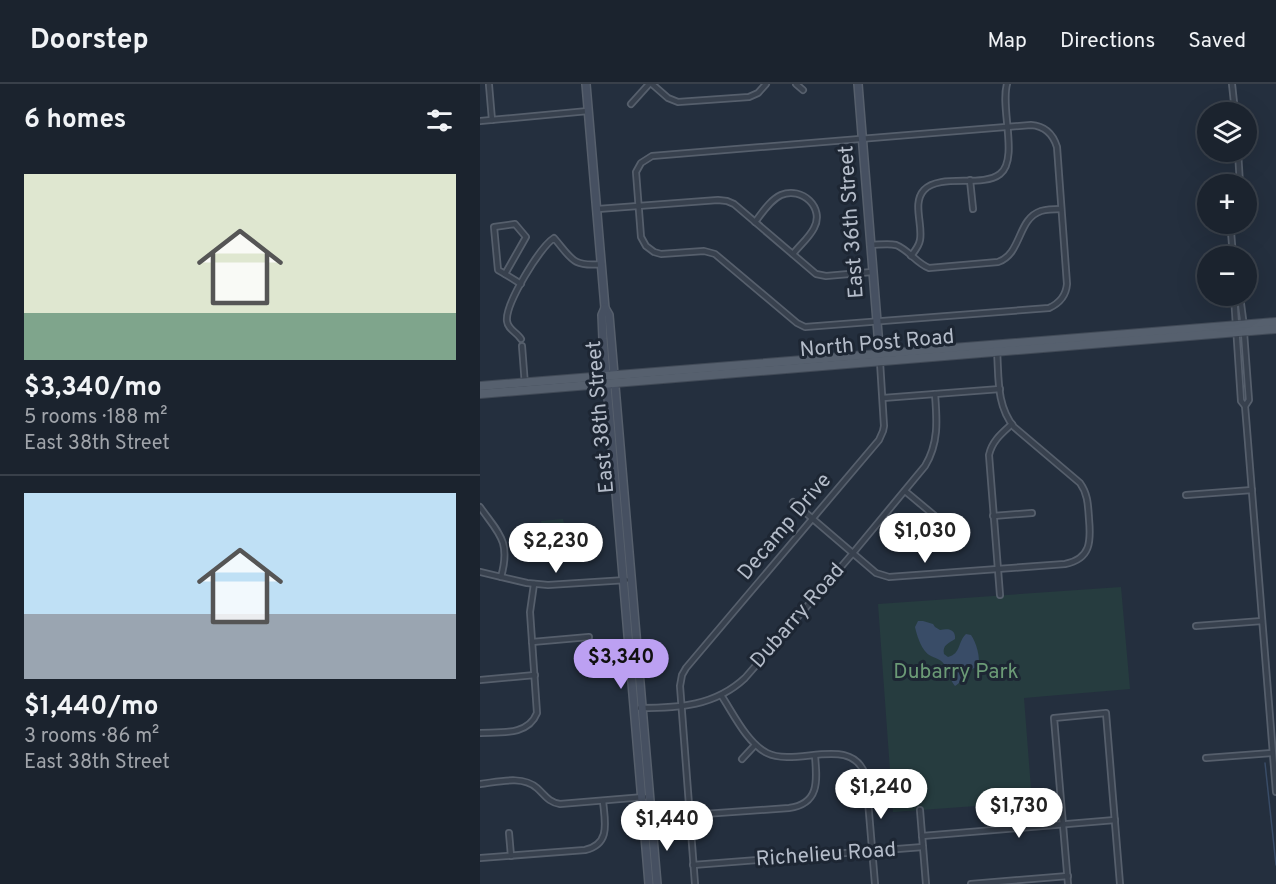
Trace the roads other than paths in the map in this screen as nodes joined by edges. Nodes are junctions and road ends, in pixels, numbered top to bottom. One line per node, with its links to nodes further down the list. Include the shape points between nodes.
1 (586, 84): 12 (main road, East 38th Street)
2 (651, 84): 3 (street, via 669,98 682,102 749,97); 11 (street)
3 (766, 84)
4 (796, 84): 9 (street)
5 (858, 84): 16 (main road, East 36th Street)
6 (1007, 84): 15 (street)
7 (1232, 84): 10 (street)
8 (489, 85): 13 (street)
9 (803, 90)
10 (1234, 102)
11 (631, 104)
12 (588, 111): 13 (street); 19 (main road, East 38th Street)
13 (492, 120): 14 (street)
14 (480, 121)
15 (1007, 127): 16 (street); 17 (street, via 1009,160 1005,168 999,175); 21 (street, via 1039,126 1054,138)
16 (862, 138): 18 (street, via 652,156 636,172); 23 (main road, East 36th Street)
17 (970, 180): 20 (street); 25 (street, via 936,183 923,191 919,205 920,240)
18 (639, 206): 19 (street); 22 (street, via 722,200 732,203); 32 (street, via 641,237 649,249 661,254 713,253 802,326)
19 (598, 209): 26 (main road, East 38th Street)
20 (973, 209)
21 (1061, 209): 25 (street, via 1032,216 1012,252 1000,262 931,268); 32 (street, via 1067,284 1054,306)
22 (755, 222): 24 (street); 24 (street, via 780,195 795,193 808,199 816,212 815,226)
23 (870, 245): 25 (street, via 893,244); 27 (main road, East 36th Street)
24 (793, 254): 27 (street, via 821,275)
25 (911, 256)
26 (602, 264): 29 (street, via 576,263 554,238); 40 (main road, East 38th Street)
27 (872, 272): 32 (main road, East 36th Street)
28 (505, 274): 28 (street, via 498,270 494,227 515,224 526,237); 29 (street)
29 (521, 284): 36 (street, via 507,321)
30 (1236, 306): 34 (street)
31 (1240, 306): 34 (street)
32 (876, 322): 39 (main road, East 36th Street)
33 (1276, 322): 34 (main road, North Post Road)
34 (1240, 329): 35 (main road, North Post Road); 38 (main road, North Post Road); 48 (street, via 1249,400 1245,406)
35 (1276, 329)
36 (521, 339)
37 (522, 345): 42 (street)
38 (997, 349): 39 (main road, North Post Road); 43 (street)
39 (880, 358): 40 (main road, North Post Road); 46 (street, Decamp Drive)
40 (611, 379): 42 (main road, North Post Road); 61 (main road, East 38th Street)
41 (480, 386): 42 (main road, North Post Road)
42 (525, 386): 44 (main road, North Post Road)
43 (1000, 389): 45 (street); 47 (street, via 1002,407)
44 (480, 394)
45 (935, 394): 46 (street); 49 (street, Dubarry Road, via 937,425 933,449)
46 (883, 398): 55 (street, Decamp Drive, via 881,437)
47 (1012, 424): 54 (street, via 996,439 989,453); 58 (street, via 1085,490 1090,538 1083,556 1069,563)
48 (1252, 490): 50 (street); 64 (street)
49 (905, 491): 56 (street); 57 (street, Dubarry Road)
50 (1186, 495)
51 (793, 502): 55 (street)
52 (480, 507): 60 (street, via 503,542 506,558)
53 (1032, 513): 54 (street)
54 (993, 516): 58 (street)
55 (813, 519): 57 (street); 71 (street, Decamp Drive, via 686,668 680,684)
56 (941, 521)
57 (853, 553): 58 (street, via 876,573 889,577); 70 (street, Dubarry Road, via 745,678)
58 (998, 569): 63 (street)
59 (480, 572): 60 (street)
60 (501, 577): 62 (street)
61 (628, 579): 62 (street); 72 (main road, East 38th Street)
62 (534, 584): 67 (street, via 530,607)
63 (1000, 595)
64 (1262, 621): 65 (street); 75 (street)
65 (1196, 626)
66 (588, 637): 67 (street)
67 (532, 642): 68 (street)
68 (535, 675): 69 (street); 73 (street, via 538,708 532,723 519,730)
69 (480, 680)
70 (722, 695): 71 (street, Dubarry Road); 74 (street)
71 (681, 706): 72 (street, Dubarry Road); 84 (street, Decamp Drive)
72 (639, 708): 81 (main road, East 38th Street)
73 (480, 733)
74 (755, 745): 76 (street, via 778,757); 78 (street)
75 (1272, 753): 77 (street); 80 (street)
76 (815, 756): 84 (street, via 816,788 800,806); 90 (street, via 844,755 861,765 866,777)
77 (1206, 758)
78 (742, 759)
79 (480, 784): 82 (street, via 525,782 560,804)
80 (1276, 792)
81 (646, 797): 82 (street); 95 (main road, East 38th Street); 96 (main road, East 38th Street)
82 (603, 801): 91 (street, via 605,831 595,846)
83 (920, 810): 88 (street)
84 (690, 816): 93 (street, Decamp Drive)
85 (1115, 820): 86 (street); 86 (street, via 1106,713 1054,718); 102 (street)
86 (1063, 824): 88 (street); 94 (street)
87 (509, 833): 91 (street)
88 (922, 836): 89 (street)
89 (923, 847): 90 (street, Richelieu Road); 99 (street)
90 (872, 852): 93 (street, Richelieu Road); 98 (street)
91 (511, 856): 92 (street)
92 (480, 858)
93 (693, 865): 97 (street, Decamp Drive)
94 (1068, 876): 100 (street); 101 (street)
95 (650, 884)
96 (657, 884)
97 (695, 884)
98 (875, 884)
99 (926, 884)
100 (971, 884)
101 (1068, 884)
102 (1120, 884)

